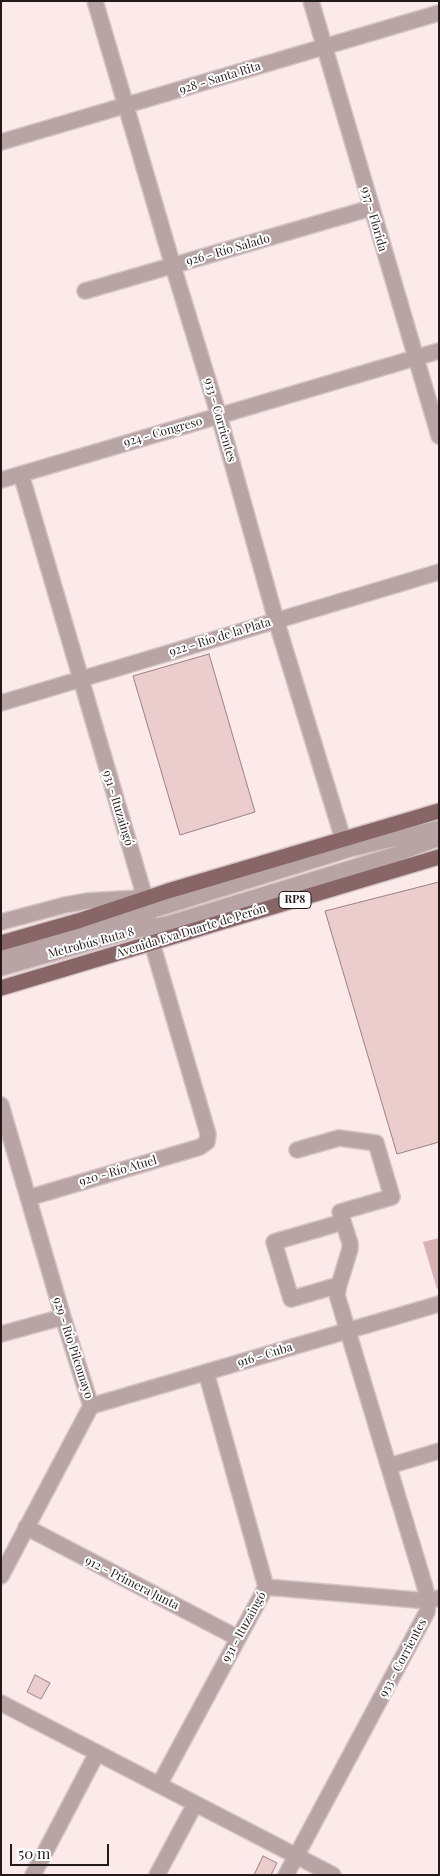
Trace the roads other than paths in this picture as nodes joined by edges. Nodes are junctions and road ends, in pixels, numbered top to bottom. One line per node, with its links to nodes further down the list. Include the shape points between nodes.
1 (95, 1): 5 (street, 933 - Corrientes)
2 (311, 1): 4 (street, 937 - Florida)
3 (439, 13): 4 (street, 928 - Santa Rita)
4 (324, 47): 5 (street, 928 - Santa Rita); 7 (street, 937 - Florida)
5 (126, 107): 6 (street, 928 - Santa Rita); 8 (street, 933 - Corrientes)
6 (1, 142)
7 (371, 208): 8 (street, 926 - Río Salado); 11 (street, 937 - Florida)
8 (173, 266): 9 (street, 926 - Río Salado); 12 (street, 933 - Corrientes)
9 (85, 291)
10 (439, 351): 11 (street, 924 - Congreso)
11 (415, 358): 12 (street, 924 - Congreso); 13 (street, 937 - Florida)
12 (219, 416): 14 (street, 924 - Congreso); 17 (street, 933 - Corrientes)
13 (439, 436)
14 (21, 474): 15 (street, 924 - Congreso); 18 (street, 931 - Ituzaingó)
15 (1, 480)
16 (439, 572): 17 (street, 922 - Río de la Plata)
17 (276, 620): 18 (street, 922 - Río de la Plata); 23 (street, 933 - Corrientes)
18 (80, 680): 19 (street, 922 - Río de la Plata); 25 (street, 931 - Ituzaingó)
19 (1, 703)
20 (439, 811): 23 (main road)
21 (439, 828): 25 (street, Metrobús Ruta 8)
22 (439, 838): 27 (street, Metrobús Ruta 8, via 171,924)
23 (343, 839): 25 (main road)
24 (439, 856): 27 (main road, Avenida Eva Duarte de Perón / RP8)
25 (146, 904): 26 (street, via 87,901); 27 (street, 931 - Ituzaingó); 28 (main road); 30 (street, Metrobús Ruta 8)
26 (1, 922)
27 (150, 935): 29 (main road); 31 (street, Metrobús Ruta 8, via 127,932); 32 (main road, Avenida Eva Duarte de Perón / RP8); 35 (street, 931 - Ituzaingó, via 207,1127)
28 (1, 943)
29 (84, 954): 31 (street, via 42,967); 32 (main road)
30 (1, 957)
31 (1, 968)
32 (59, 970): 33 (main road, Avenida Eva Duarte de Perón / RP8)
33 (1, 988)
34 (1, 1105): 37 (street, 929 - Río Pilcomayo)
35 (207, 1142): 37 (street, 920 - Río Atuel, via 200,1147)
36 (297, 1150): 38 (street, via 340,1138 376,1143 392,1197 340,1212)
37 (28, 1198): 41 (street, 929 - Río Pilcomayo)
38 (343, 1222): 39 (street, via 350,1249); 39 (street, via 274,1242 291,1299)
39 (339, 1285): 42 (street, 933 - Corrientes, via 337,1296)
40 (439, 1304): 42 (street, 916 - Cuba)
41 (62, 1317): 43 (street); 45 (street, 929 - Río Pilcomayo)
42 (348, 1330): 44 (street, 916 - Cuba); 47 (street, 933 - Corrientes)
43 (1, 1334)
44 (206, 1372): 45 (street, 916 - Cuba); 50 (street, 931 - Ituzaingó)
45 (91, 1406): 48 (street, 929 - Río Pilcomayo)
46 (439, 1451): 47 (street)
47 (389, 1466): 51 (street, 933 - Corrientes)
48 (26, 1528): 49 (street, 929 - Río Pilcomayo); 52 (street, 912 - Primera Junta)
49 (1, 1576)
50 (266, 1587): 51 (street); 52 (street, 931 - Ituzaingó)
51 (431, 1604): 57 (street, 933 - Corrientes)
52 (238, 1638): 55 (street, 931 - Ituzaingó)
53 (1, 1703): 54 (street)
54 (97, 1753): 55 (street); 58 (street)
55 (159, 1785): 56 (street)
56 (195, 1804): 57 (street); 59 (street)
57 (296, 1856): 60 (street, 933 - Corrientes); 61 (street)
58 (33, 1875)
59 (157, 1875)
60 (286, 1875)
61 (333, 1875)

